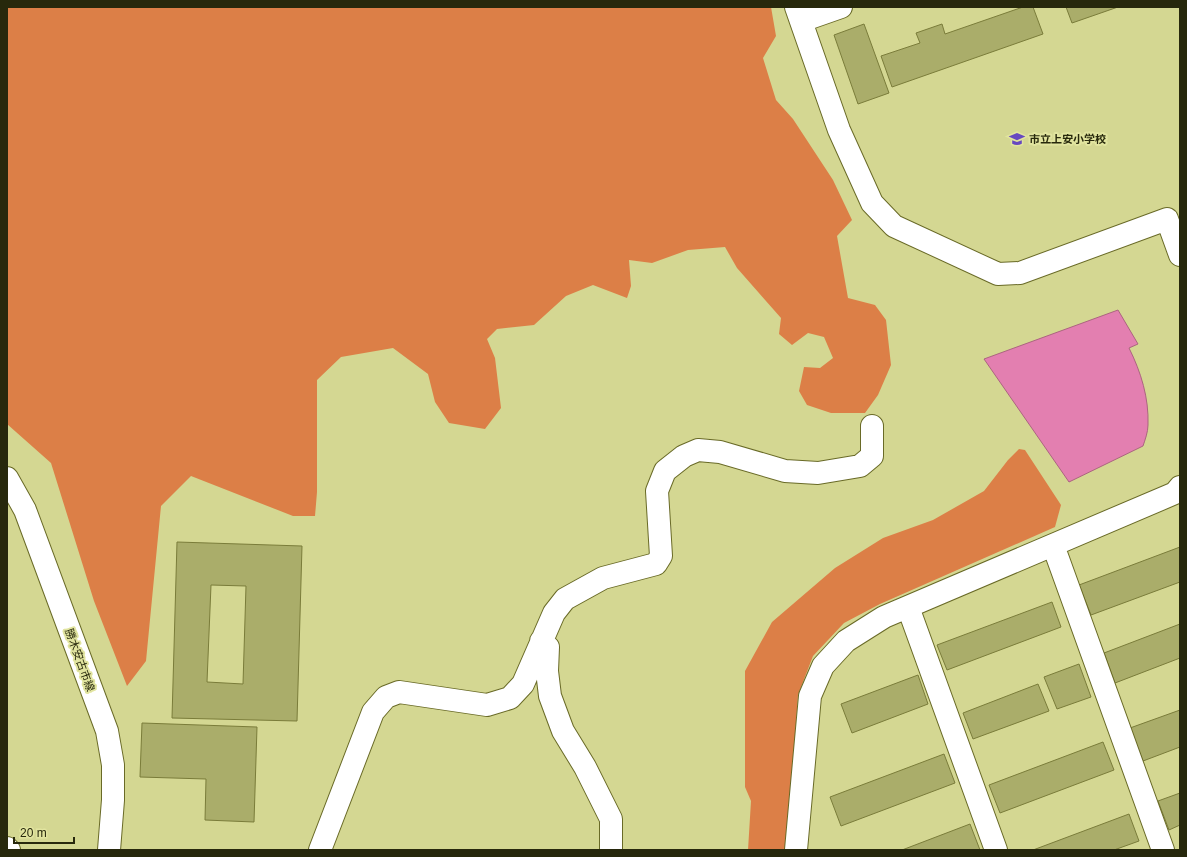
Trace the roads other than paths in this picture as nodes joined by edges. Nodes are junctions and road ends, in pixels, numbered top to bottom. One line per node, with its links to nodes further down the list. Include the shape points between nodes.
1 (841, 7): 2 (street)
2 (799, 14): 3 (street, via 839,130 872,203 894,226 998,274 1020,273 1167,219)
3 (1180, 255)
4 (872, 426): 9 (street, via 872,456 860,466 818,472 785,471 720,452 698,450 684,456 665,472 657,491 661,556 656,564 602,578 565,599 554,613)
5 (7, 478): 11 (street, 勝木安古市線, via 25,510 107,731 113,765 113,800)
6 (1180, 487): 7 (street, via 1175,493)
7 (1053, 545): 8 (street); 16 (street)
8 (908, 607): 14 (street, via 884,617 846,641 823,666 810,696); 15 (street)
9 (542, 641): 12 (street, via 523,684 510,698 487,705 399,692 386,697 373,712); 13 (street, via 548,647 550,696 564,731 611,819)
10 (1180, 848): 17 (street)
11 (108, 850)
12 (320, 850)
13 (611, 850)
14 (796, 850)
15 (996, 850)
16 (1163, 850)
17 (1175, 850)

